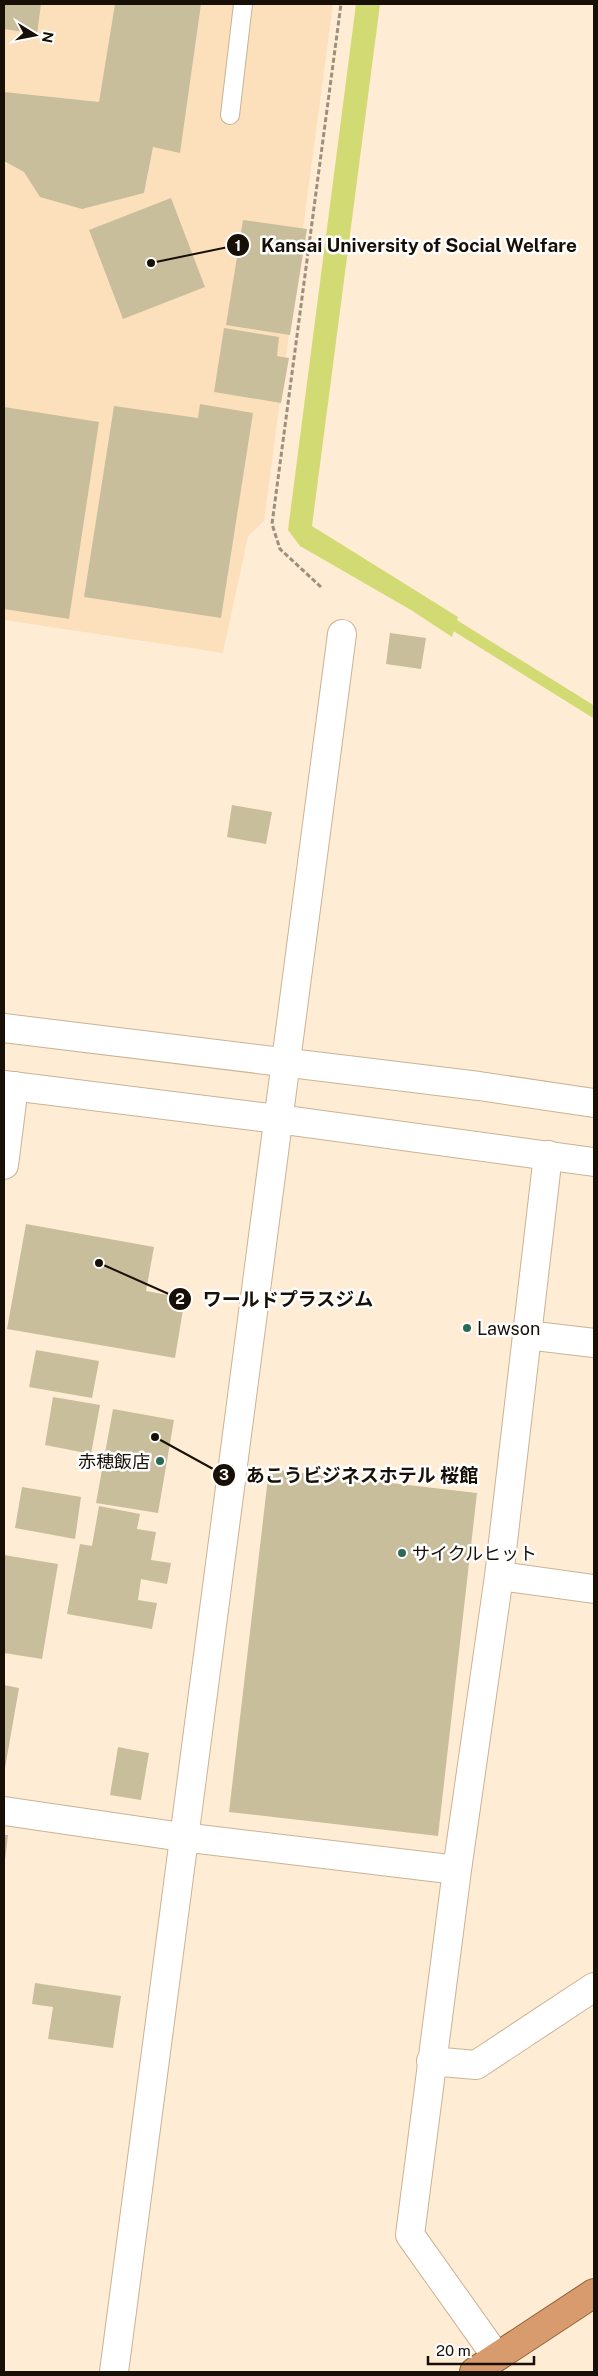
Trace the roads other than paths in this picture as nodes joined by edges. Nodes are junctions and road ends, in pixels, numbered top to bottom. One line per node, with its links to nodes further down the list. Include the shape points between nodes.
1 (243, 4): 2 (lane)
2 (230, 115)
3 (342, 634): 5 (street)
4 (4, 1028): 5 (street)
5 (284, 1062): 7 (street); 8 (street)
6 (9, 1085): 8 (street); 11 (street)
7 (594, 1103)
8 (278, 1119): 9 (street); 17 (street)
9 (548, 1155): 10 (street); 12 (street)
10 (594, 1162)
11 (4, 1166)
12 (527, 1334): 13 (street); 14 (street)
13 (594, 1343)
14 (499, 1576): 15 (street); 18 (street)
15 (594, 1589)
16 (4, 1811): 17 (street)
17 (182, 1837): 18 (street); 23 (street)
18 (456, 1870): 20 (street)
19 (594, 1987): 20 (street, via 476,2065)
20 (431, 2061): 22 (street, via 410,2236)
21 (594, 2293): 22 (highway)
22 (496, 2356): 24 (highway)
23 (114, 2372)
24 (474, 2372)

